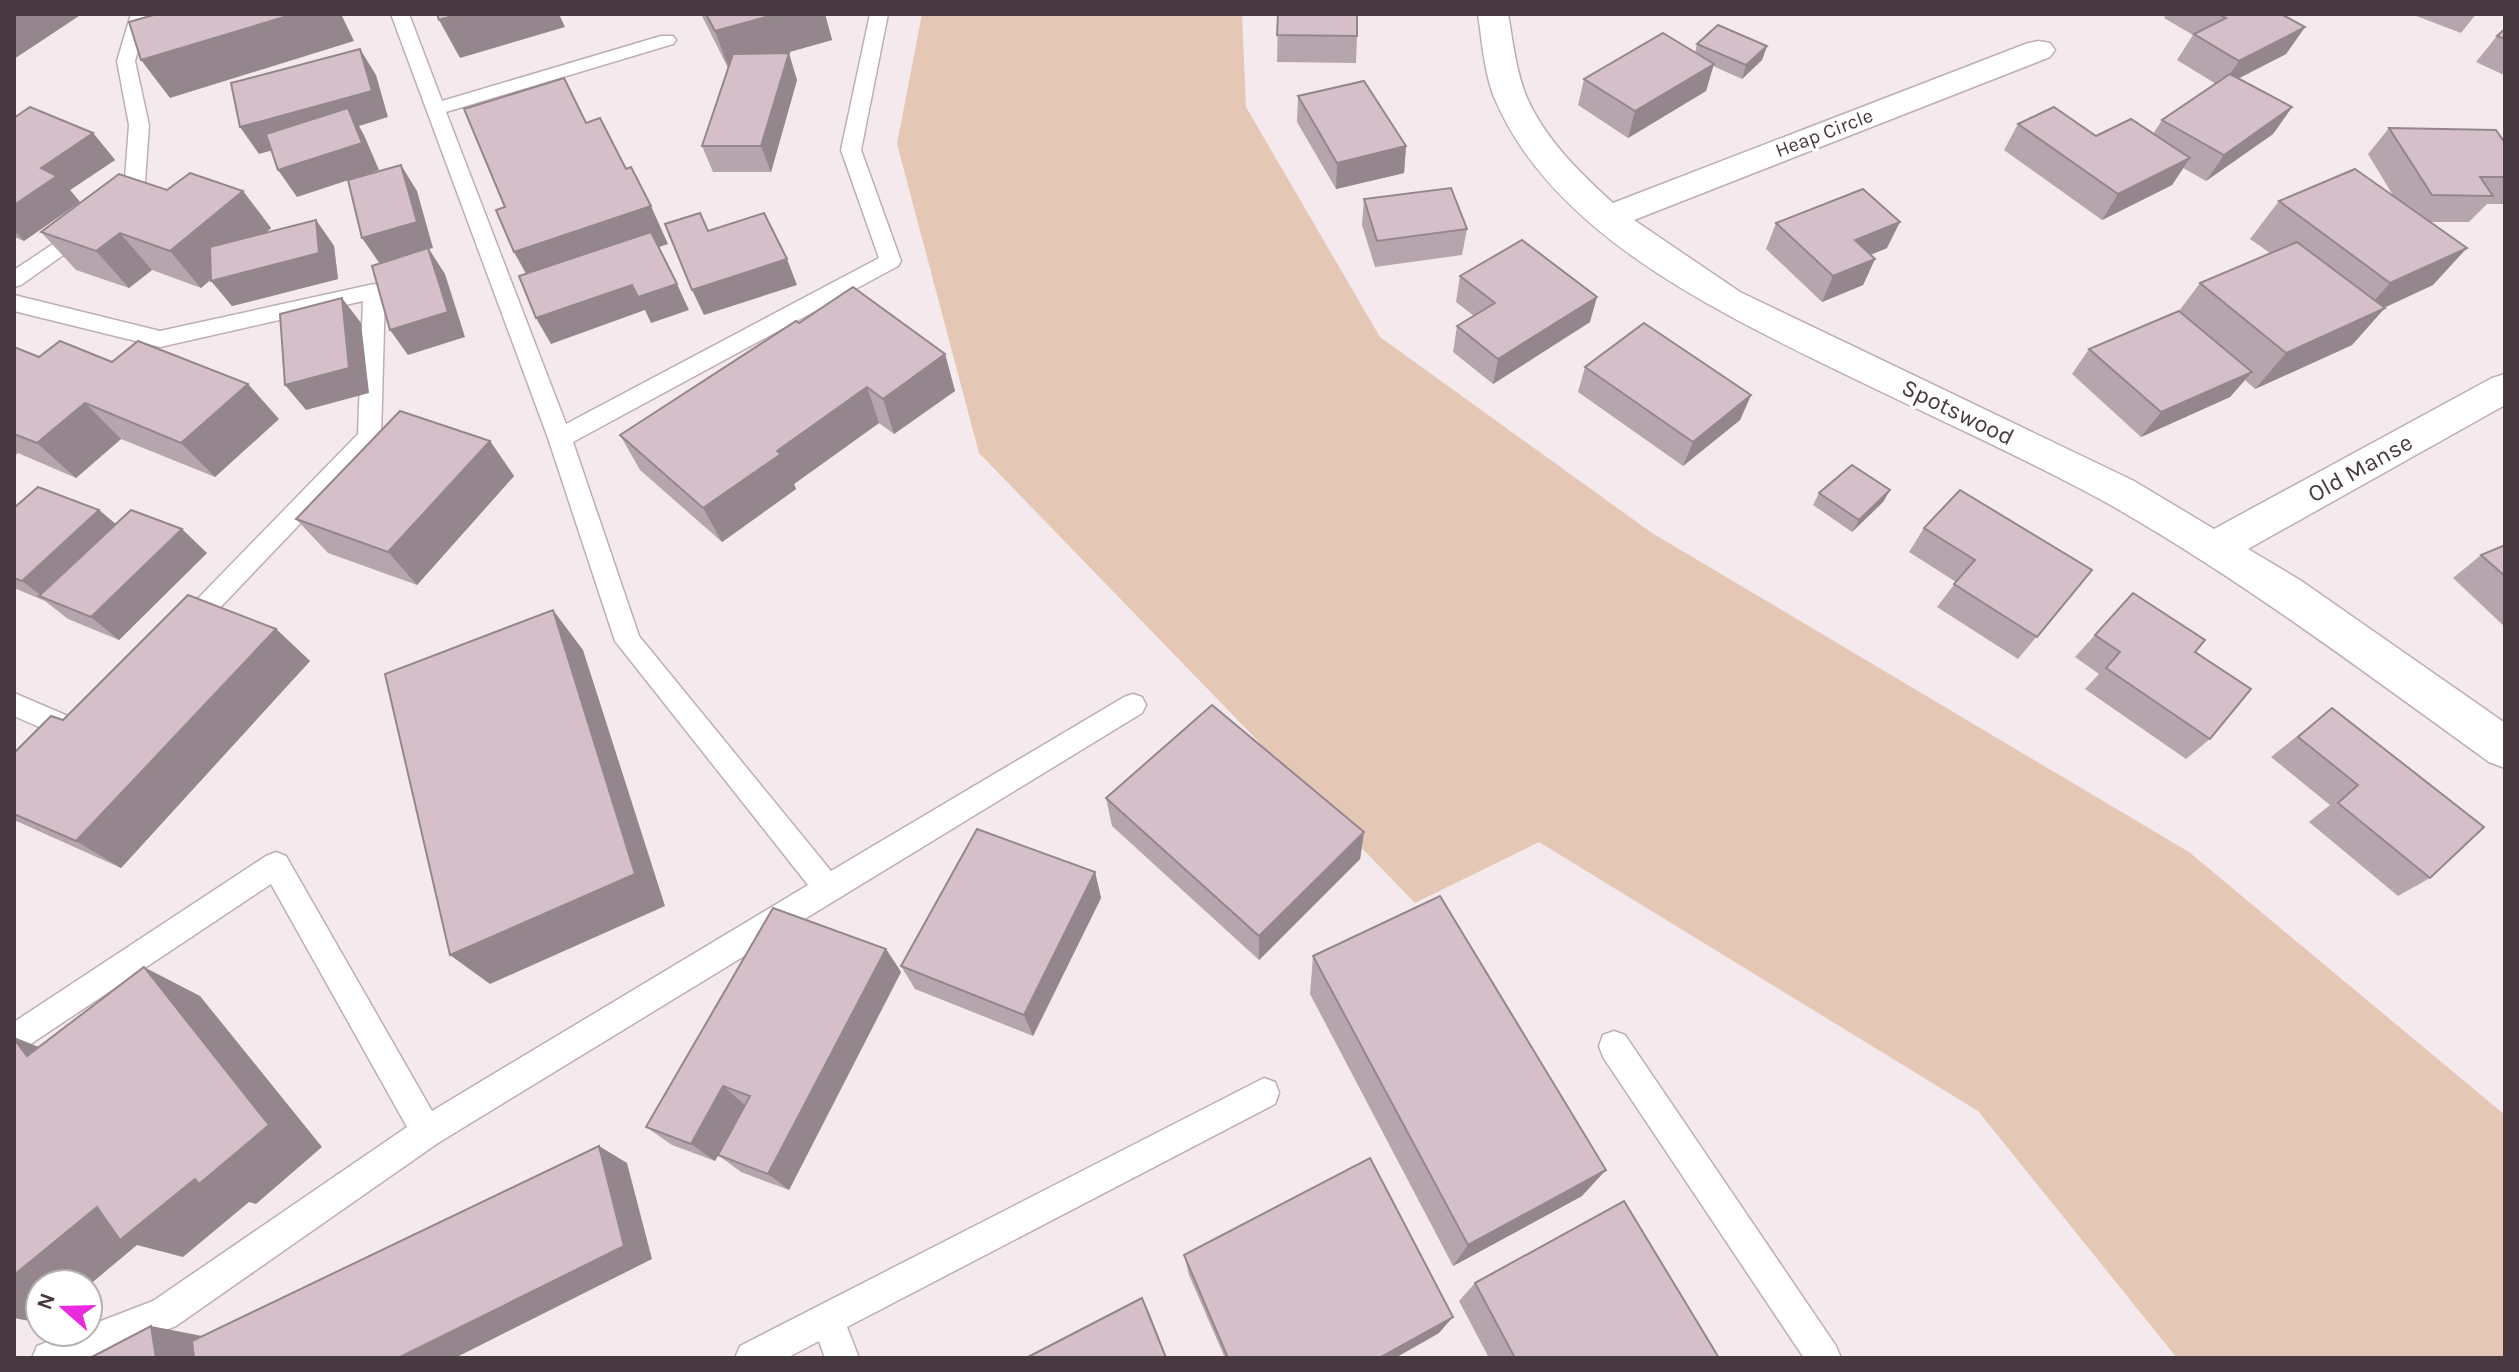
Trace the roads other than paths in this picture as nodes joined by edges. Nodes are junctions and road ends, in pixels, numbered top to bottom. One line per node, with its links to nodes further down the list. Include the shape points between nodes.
1 (140, 14): 9 (lane, via 126,61 139,125 134,195)
2 (400, 14): 7 (lane)
3 (879, 14): 12 (lane, via 851,150 891,261)
4 (1493, 14): 8 (street, Spotswood, via 1510,96 1530,132 1556,166)
5 (667, 40): 7 (lane)
6 (2039, 50): 8 (street, Heap Circle)
7 (435, 109): 12 (lane)
8 (1609, 217): 13 (street, Spotswood, via 1727,301 2120,492)
9 (14, 280)
10 (14, 303): 14 (lane, via 160,339 374,291 369,437)
11 (2505, 388): 13 (street, Old Manse)
12 (560, 438): 19 (lane, via 628,641)
13 (2215, 548): 18 (street, Spotswood)
14 (171, 642)
15 (14, 704): 17 (lane, via 83,734)
16 (1133, 705): 19 (lane)
17 (94, 722)
18 (2505, 748)
19 (828, 888): 23 (lane)
20 (14, 1040): 23 (lane, via 276,865)
21 (1614, 1046): 28 (lane)
22 (1264, 1093): 24 (lane)
23 (427, 1132): 25 (lane, via 164,1314)
24 (828, 1319): 26 (lane); 27 (lane)
25 (49, 1358)
26 (752, 1358)
27 (842, 1358)
28 (1824, 1358)

